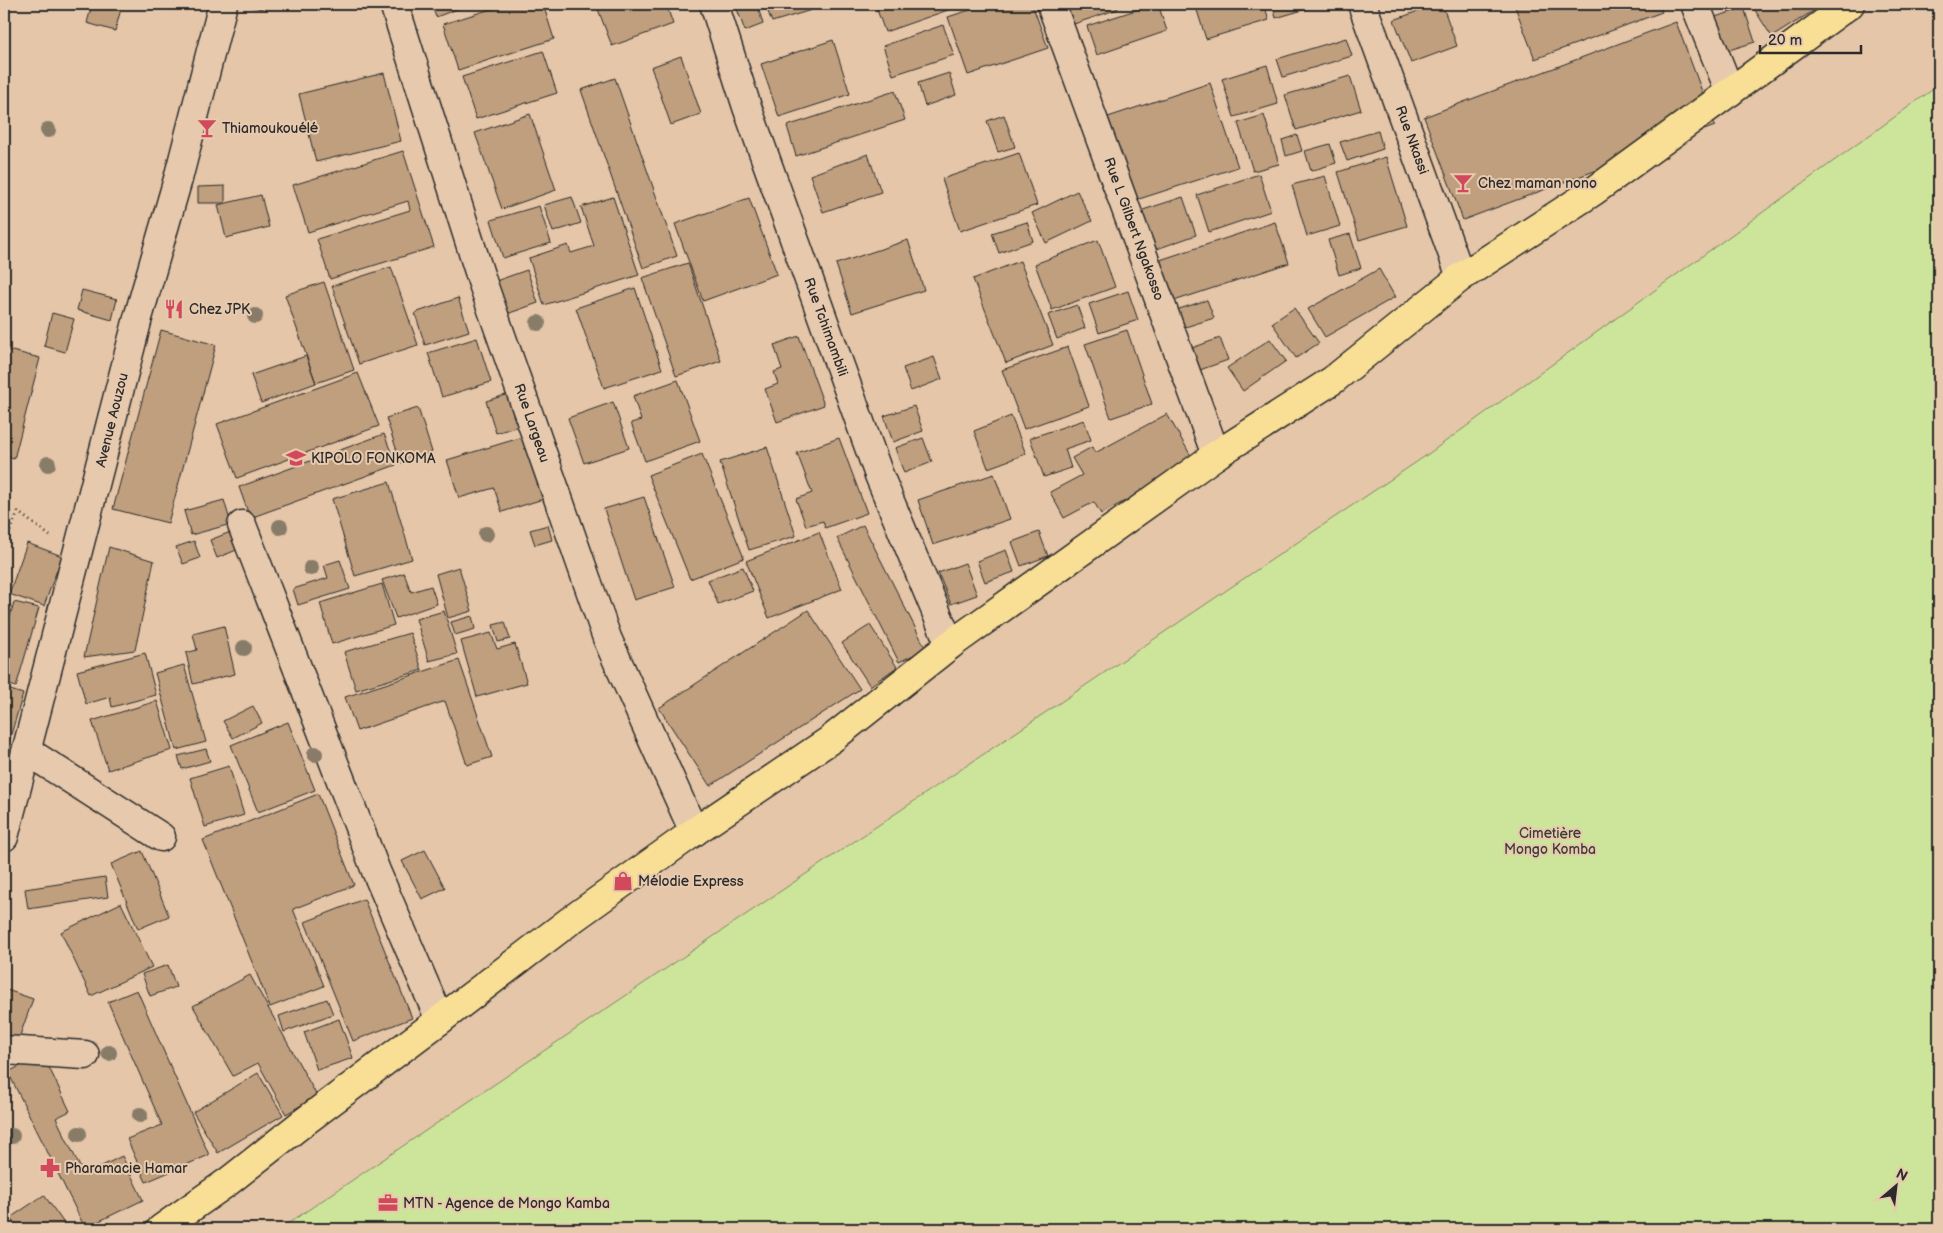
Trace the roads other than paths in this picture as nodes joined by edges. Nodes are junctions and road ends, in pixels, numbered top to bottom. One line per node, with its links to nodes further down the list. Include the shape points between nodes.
1 (223, 4): 13 (street, Avenue Aouzou)
2 (394, 4): 14 (street, Rue Largeau, via 482,281 607,638)
3 (714, 4): 12 (street, Rue Tchimambili, via 879,475)
4 (1051, 4): 10 (street, Rue L Gilbert Ngakosso)
5 (1362, 4): 9 (street, Rue Nkassi)
6 (1695, 4): 8 (street)
7 (1850, 4): 8 (highway)
8 (1730, 92): 9 (highway, via 1594,191)
9 (1461, 277): 10 (highway, via 1333,380)
10 (1216, 454): 12 (highway)
11 (242, 525): 17 (street, via 376,871)
12 (950, 645): 14 (highway, via 830,740)
13 (26, 751): 15 (street, Avenue Aouzou); 16 (street)
14 (694, 832): 17 (highway)
15 (4, 838)
16 (161, 838)
17 (440, 1020): 20 (highway)
18 (4, 1050): 19 (street)
19 (85, 1055)
20 (161, 1229)

